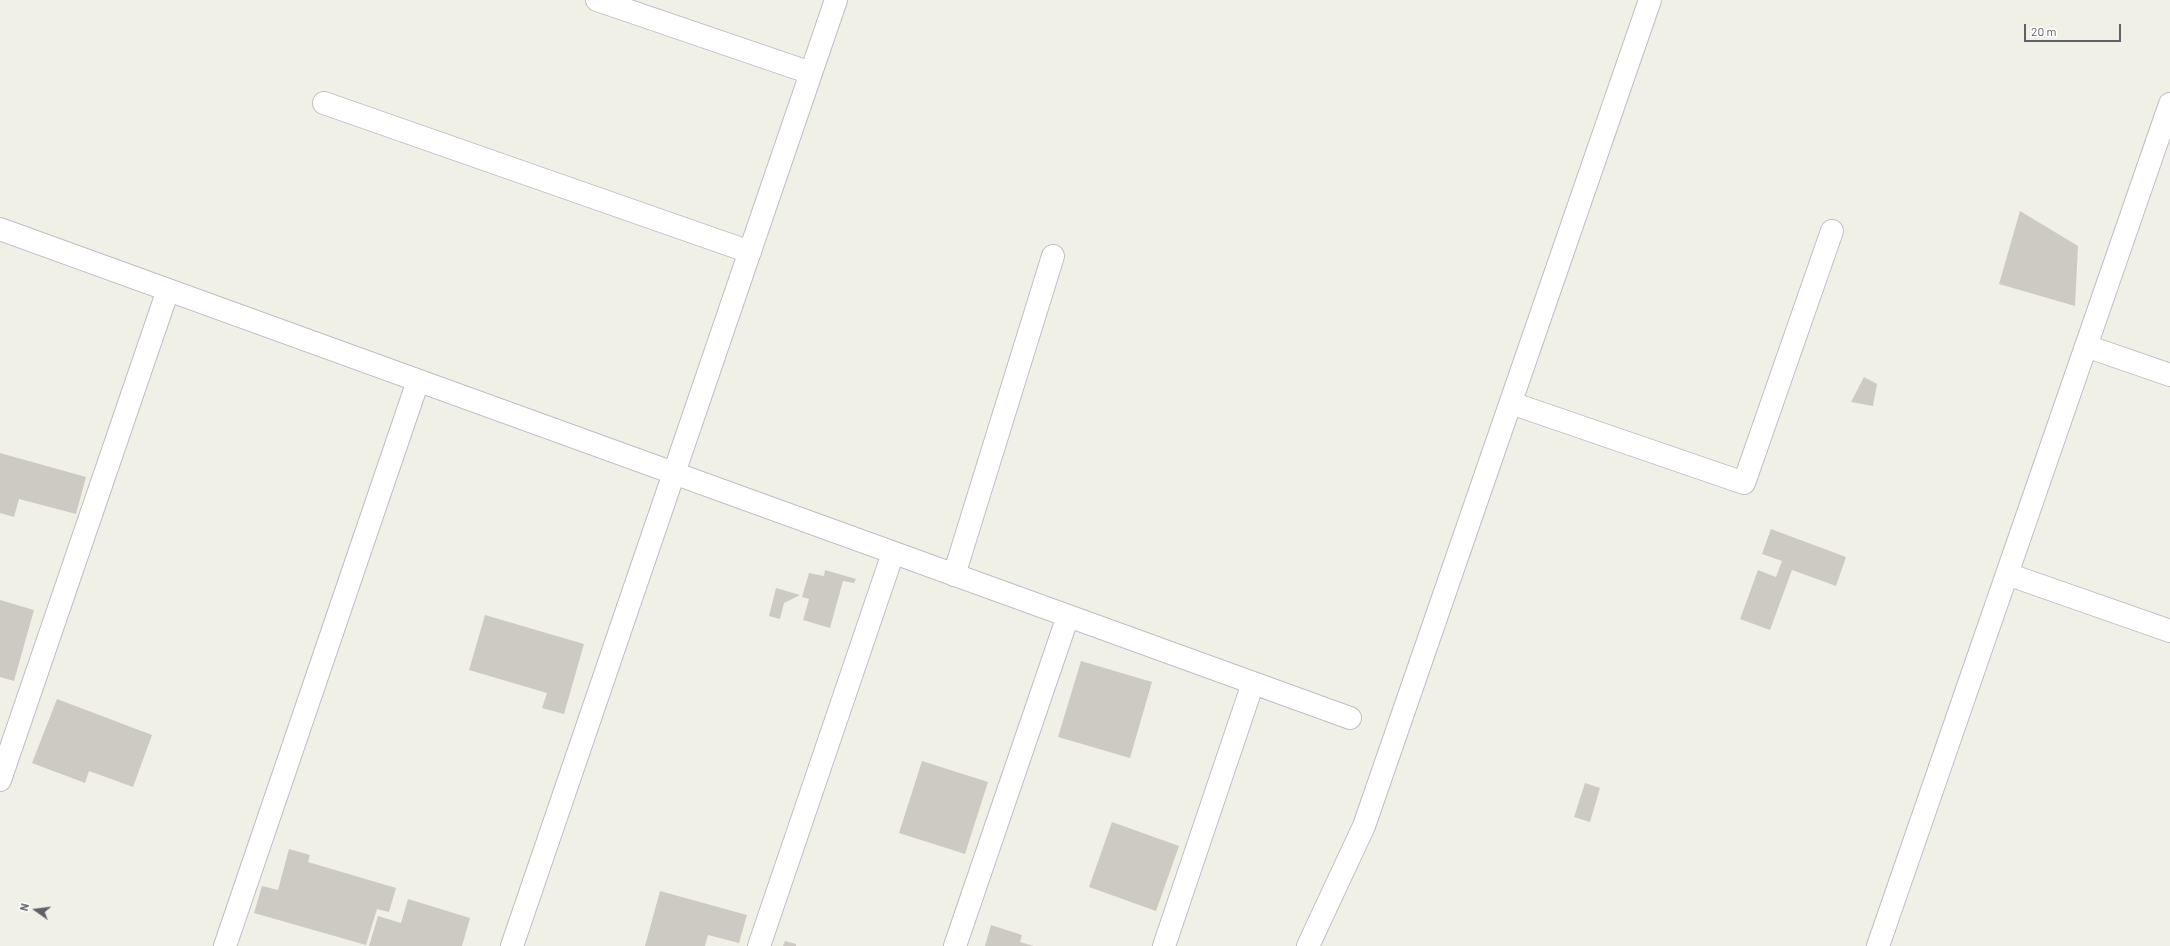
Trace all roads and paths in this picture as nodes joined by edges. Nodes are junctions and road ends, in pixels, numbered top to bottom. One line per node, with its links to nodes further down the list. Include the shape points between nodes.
1 (597, 0): 4 (street)
2 (836, 0): 4 (street)
3 (1650, 0): 15 (street)
4 (811, 73): 9 (street)
5 (324, 103): 9 (street)
6 (2168, 115): 12 (street)
7 (0, 229): 11 (street)
8 (1832, 231): 15 (street, via 1744,483)
9 (750, 252): 16 (street)
10 (1053, 256): 19 (street)
11 (168, 290): 14 (street); 24 (street)
12 (2086, 346): 13 (street); 18 (street)
13 (2170, 375)
14 (418, 381): 16 (street); 25 (street)
15 (1511, 403): 30 (street, via 1364,826)
16 (674, 473): 17 (street); 26 (street)
17 (893, 553): 19 (street); 27 (street)
18 (2007, 574): 21 (street); 31 (street)
19 (954, 575): 20 (street)
20 (1068, 616): 22 (street); 28 (street)
21 (2170, 631)
22 (1254, 684): 23 (street); 29 (street)
23 (1350, 718)
24 (0, 780)
25 (224, 946)
26 (512, 946)
27 (759, 946)
28 (955, 946)
29 (1164, 946)
30 (1308, 946)
31 (1878, 946)

